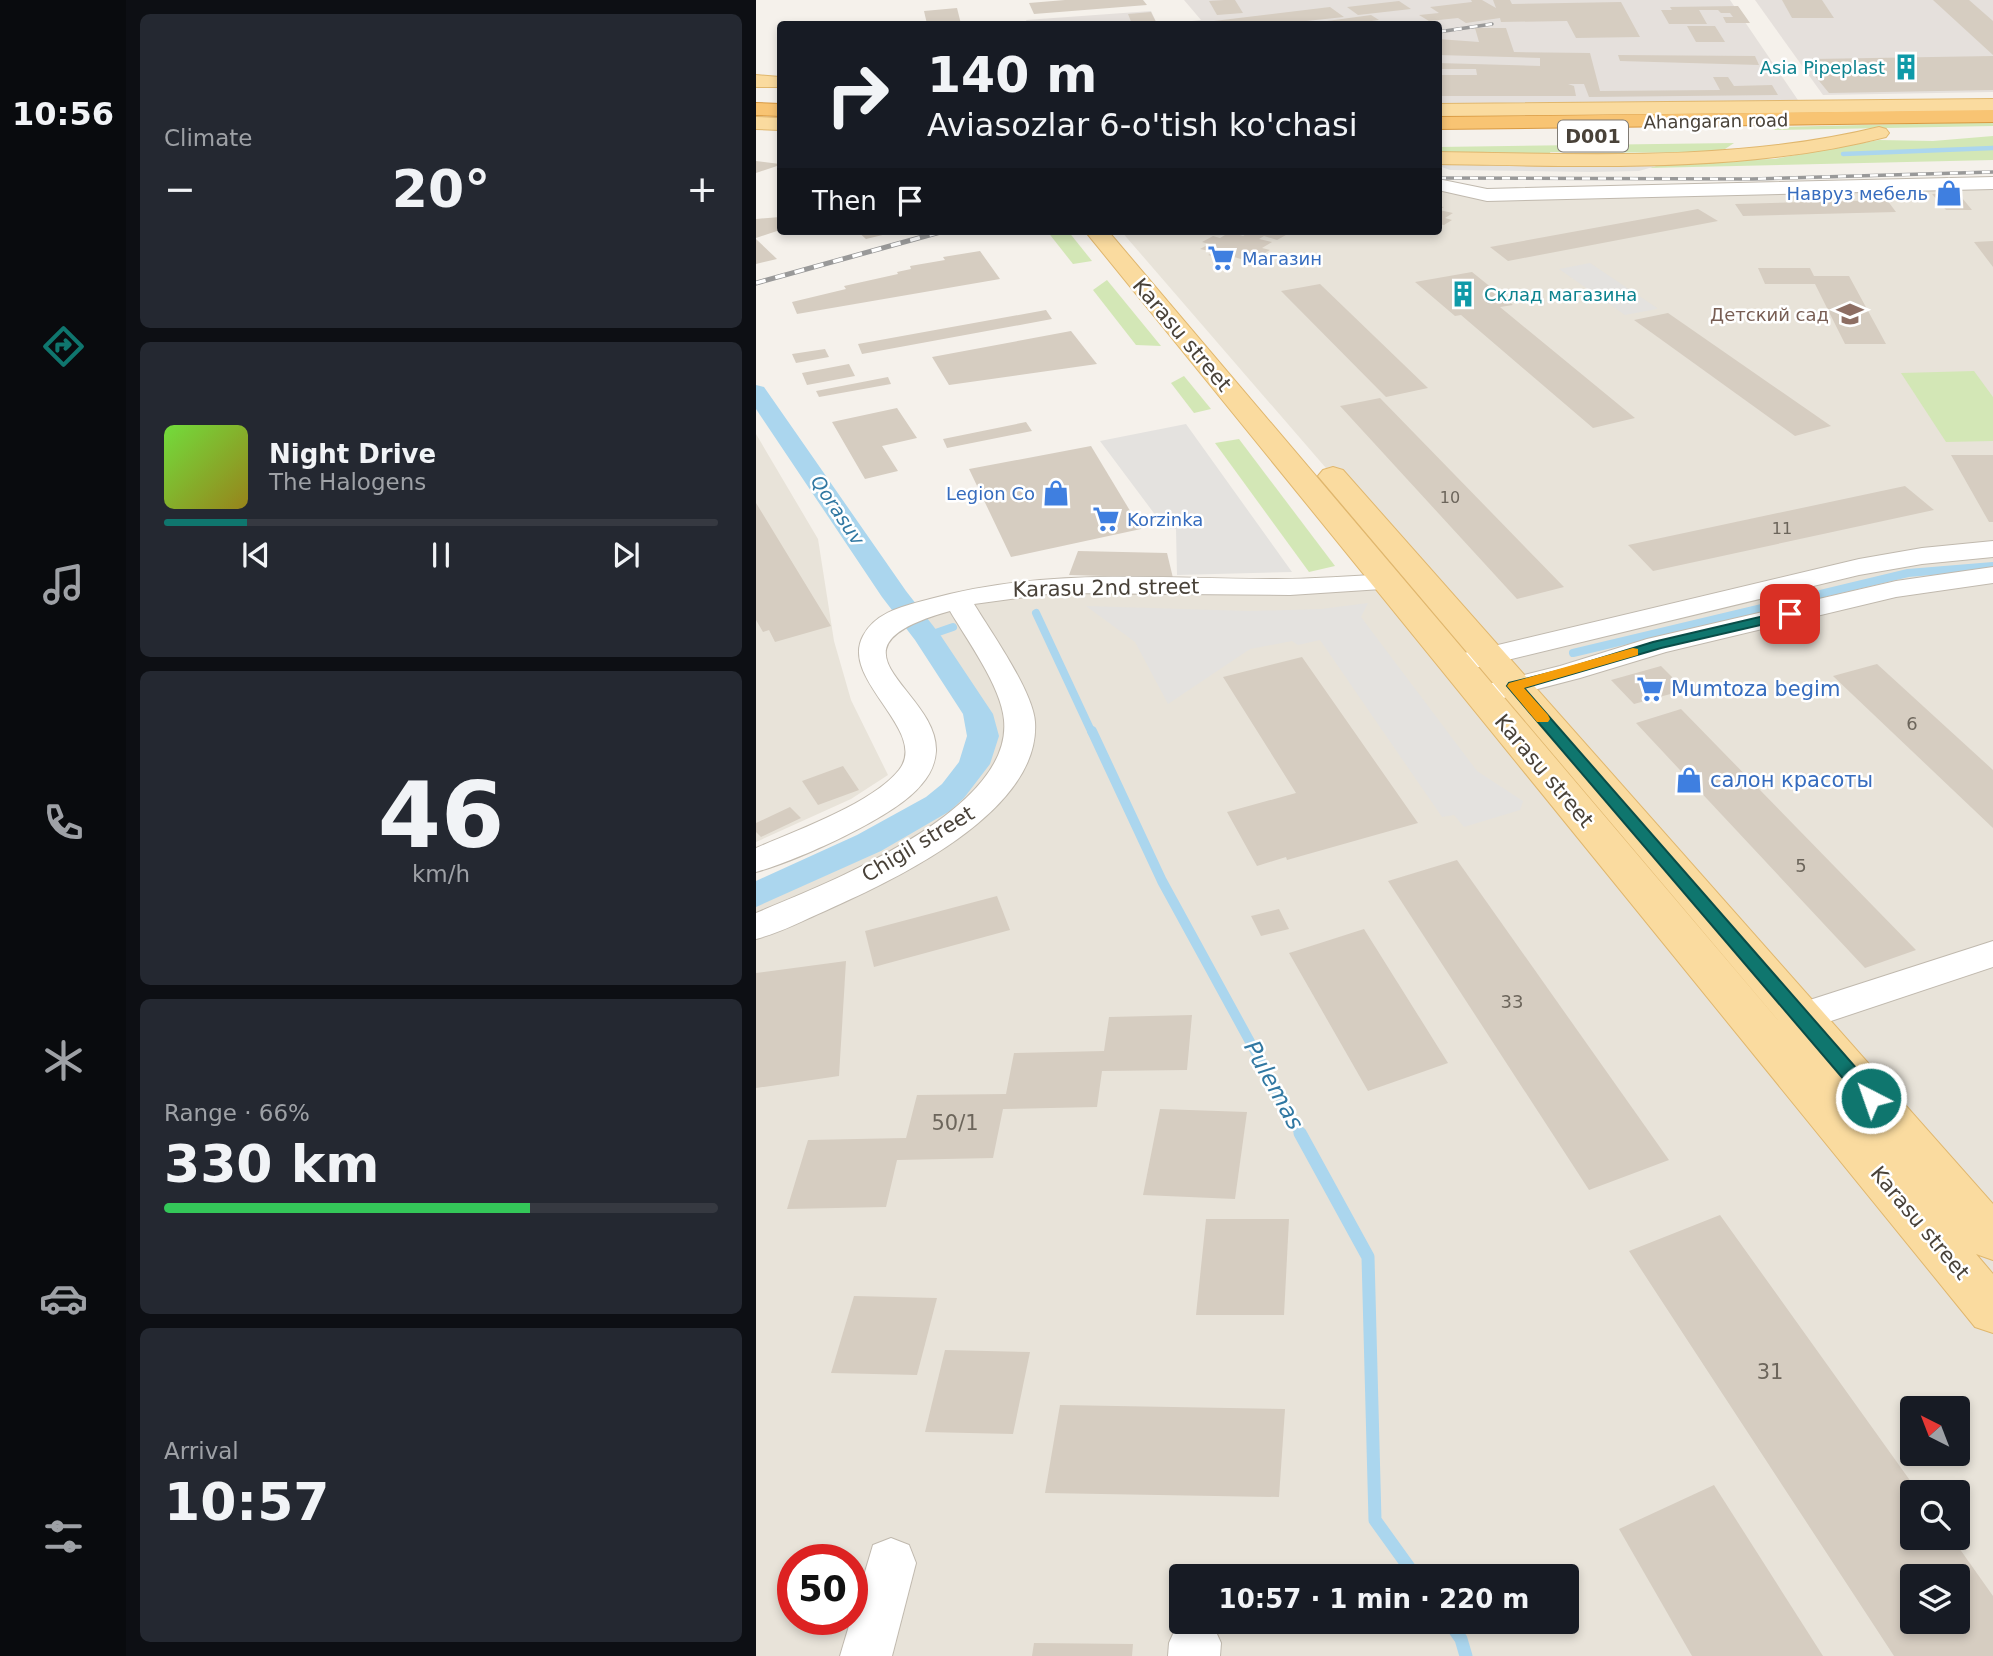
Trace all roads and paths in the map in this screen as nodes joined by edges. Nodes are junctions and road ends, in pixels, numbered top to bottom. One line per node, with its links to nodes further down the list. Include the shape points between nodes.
1 (756, 82): 2 (main road)
2 (777, 82)
3 (756, 98): 4 (highway)
4 (777, 99)
5 (1993, 106): 8 (main road, Ahangaran road)
6 (756, 109): 7 (highway)
7 (777, 110)
8 (1442, 110)
9 (1993, 116): 10 (highway, Ahangaran road / D001)
10 (1718, 121): 12 (highway, Ahangaran road / D001); 16 (highway)
11 (756, 122): 13 (main road)
12 (1442, 123)
13 (777, 124)
14 (1993, 131): 15 (highway, Ahangaran road / D001)
15 (1879, 133): 16 (highway, Ahangaran road / D001); 19 (main road, via 1794,152)
16 (1747, 135): 17 (highway, Ahangaran road / D001); 19 (main road, via 1751,142 1743,149)
17 (1442, 137)
18 (1442, 158): 19 (main road)
19 (1703, 158)
20 (1993, 183): 21 (street, via 1487,195)
21 (1442, 185)
22 (1099, 235): 26 (main road, Karasu street)
23 (1124, 235): 28 (main road, Karasu street)
24 (1993, 549): 28 (street, via 1859,568)
25 (1993, 575): 28 (street, via 1896,589 1657,645 1570,672)
26 (1387, 582): 27 (street, Karasu 2nd street, via 1275,587 1039,584); 28 (main road, Karasu street)
27 (945, 602): 29 (street, Karasu 2nd street, via 897,618 877,636 872,657 914,724 920,753 915,773 858,814); 30 (street, Chigil street, via 1018,708 1019,746 1005,778 976,809 914,852)
28 (1485, 675): 32 (main road, Karasu street); 34 (main road, Karasu street)
29 (756, 861)
30 (756, 927)
31 (1993, 954): 32 (street)
32 (1801, 1017): 33 (main road, Karasu street)
33 (1993, 1239)
34 (1993, 1311)
35 (891, 1563): 36 (street)
36 (866, 1656)

